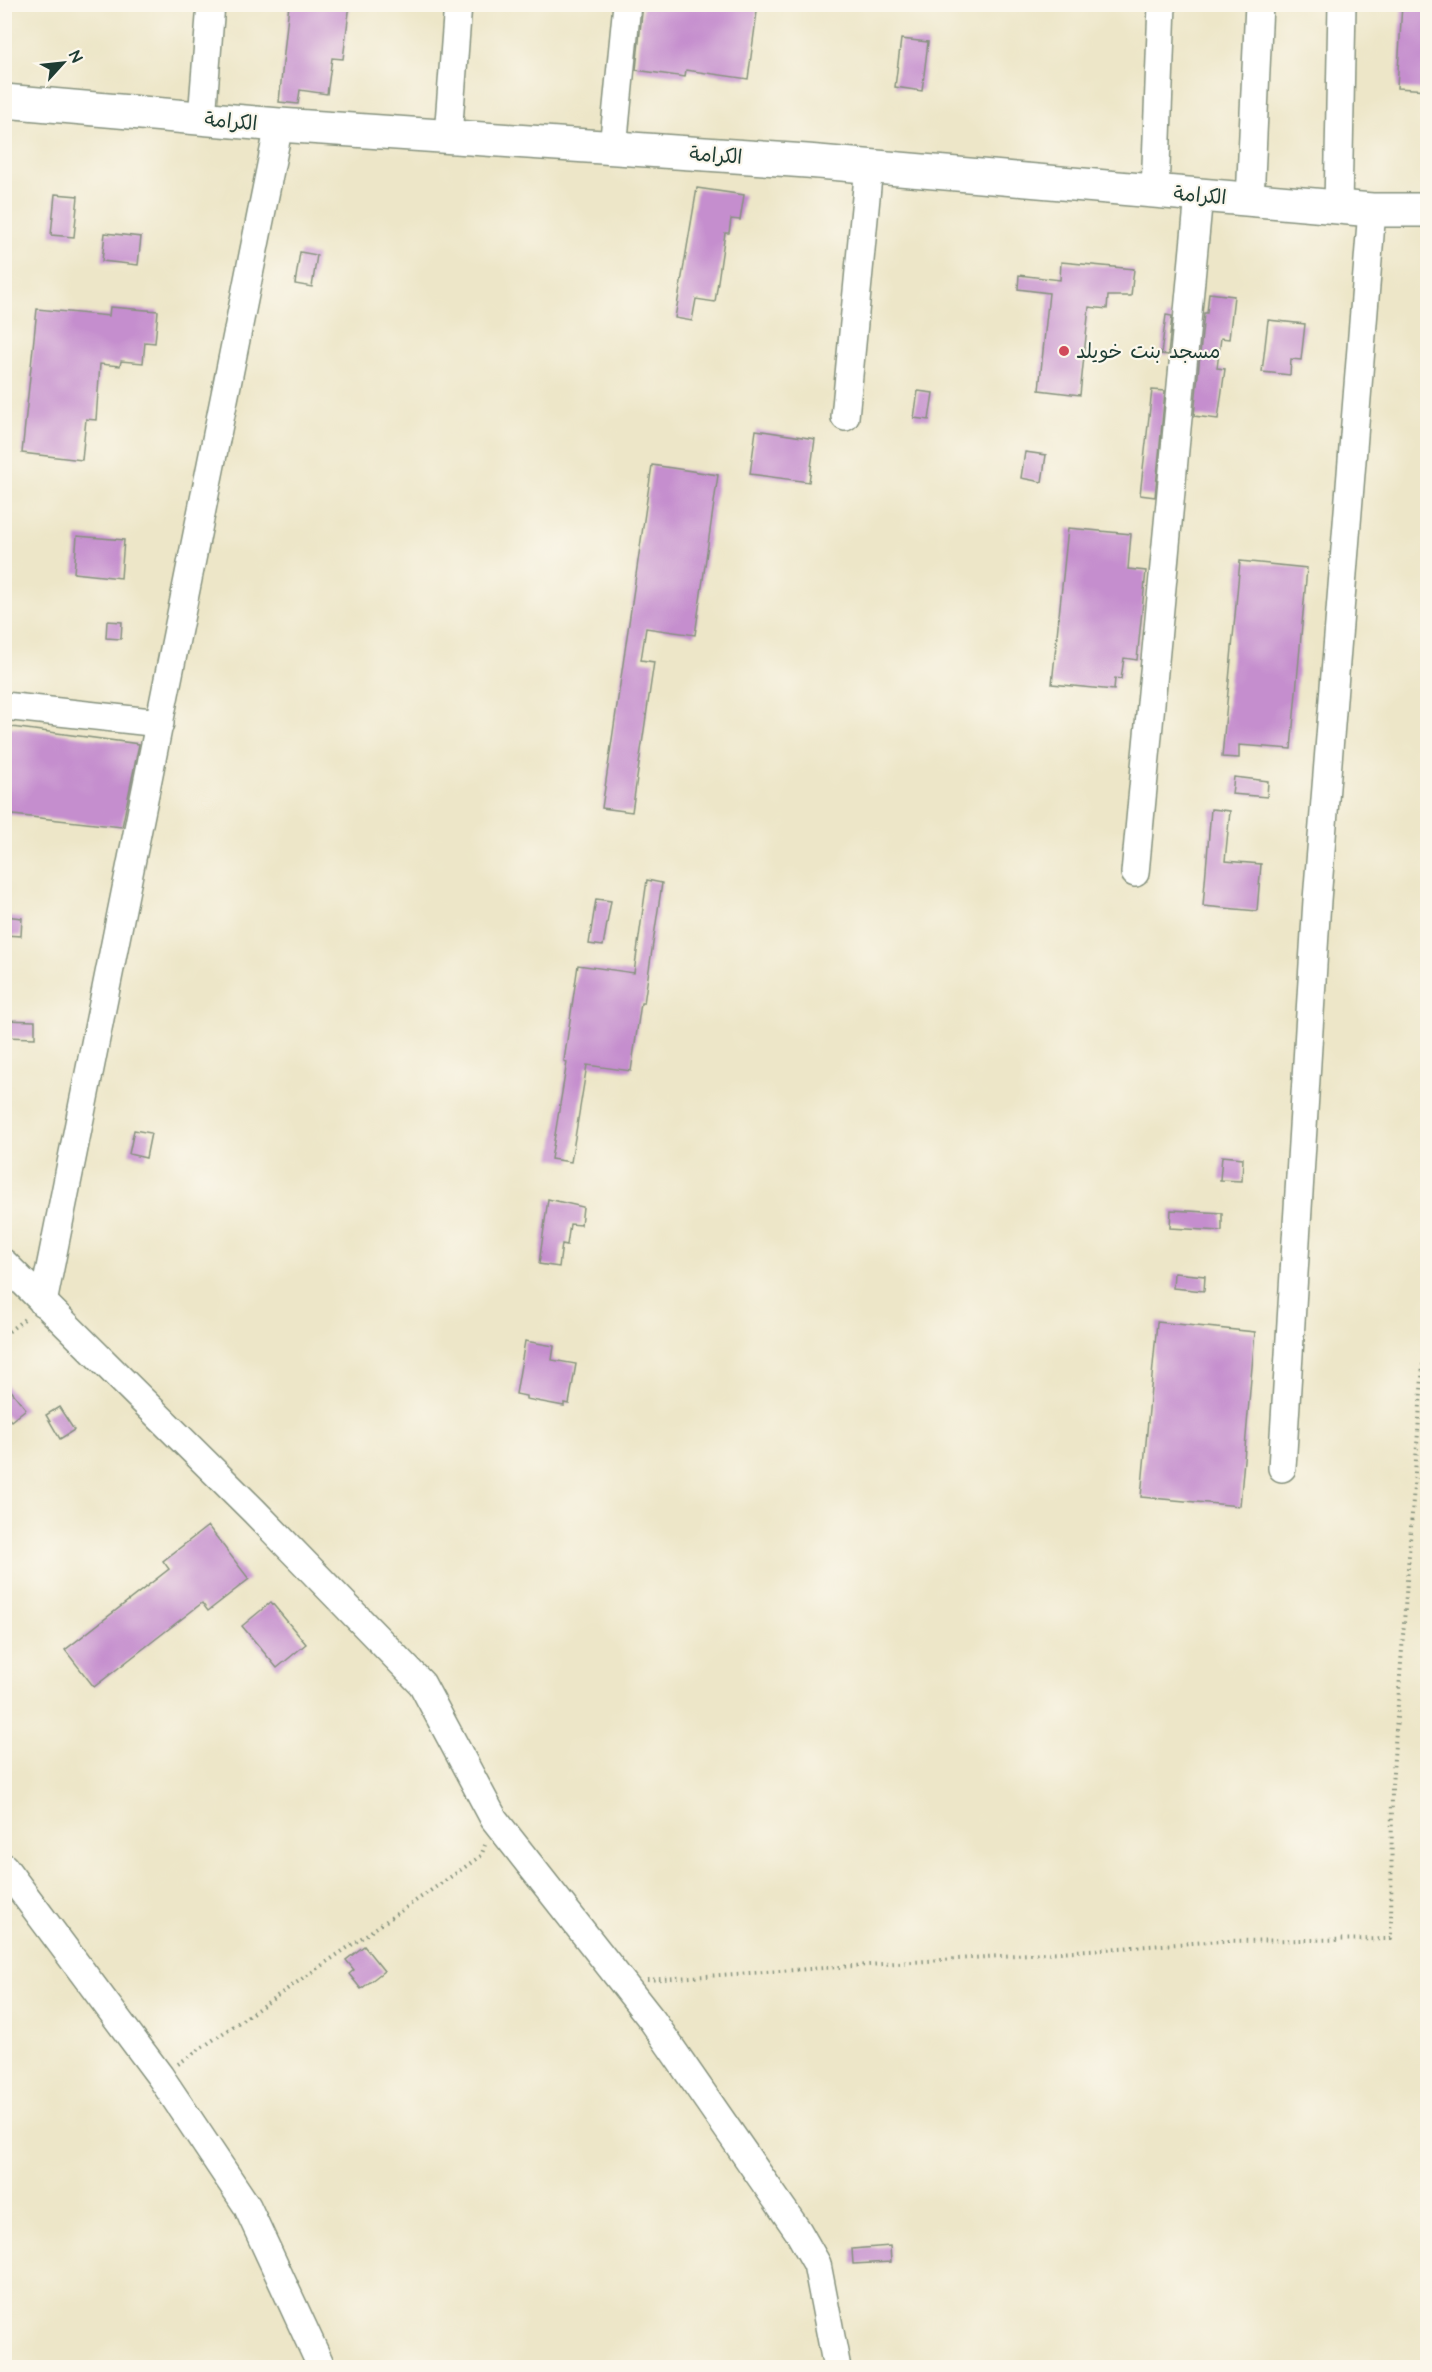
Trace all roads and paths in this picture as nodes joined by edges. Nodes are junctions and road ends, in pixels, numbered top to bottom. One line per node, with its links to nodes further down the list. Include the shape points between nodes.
1 (211, 4): 8 (street)
2 (458, 4): 10 (street)
3 (627, 4): 11 (street)
4 (1162, 4): 13 (street)
5 (1259, 4): 15 (street)
6 (1342, 4): 16 (street)
7 (4, 101): 8 (main road, الكرامة)
8 (202, 118): 9 (main road, الكرامة)
9 (279, 125): 10 (main road, الكرامة); 21 (street)
10 (448, 136): 11 (main road, الكرامة)
11 (613, 148): 12 (main road, الكرامة)
12 (869, 166): 13 (main road, الكرامة); 19 (street)
13 (1155, 192): 14 (main road, الكرامة)
14 (1199, 195): 15 (main road, الكرامة); 22 (street)
15 (1250, 200): 16 (main road, الكرامة)
16 (1338, 207): 17 (main road, الكرامة)
17 (1372, 210): 18 (main road, الكرامة); 27 (street, via 1317,900)
18 (1428, 210)
19 (844, 417)
20 (4, 706): 21 (street)
21 (160, 723): 25 (street)
22 (1135, 873)
23 (4, 1263): 25 (street)
24 (1428, 1296): 30 (path, via 1392,1785 1391,1939 1222,1941)
25 (44, 1303): 26 (path); 28 (street, via 422,1684)
26 (4, 1335)
27 (1282, 1468)
28 (494, 1819): 30 (street); 31 (path, via 482,1856)
29 (4, 1867): 31 (street)
30 (622, 1982): 33 (street, via 798,2231 817,2264)
31 (160, 2076): 32 (street, via 247,2206)
32 (322, 2367)
33 (837, 2367)

